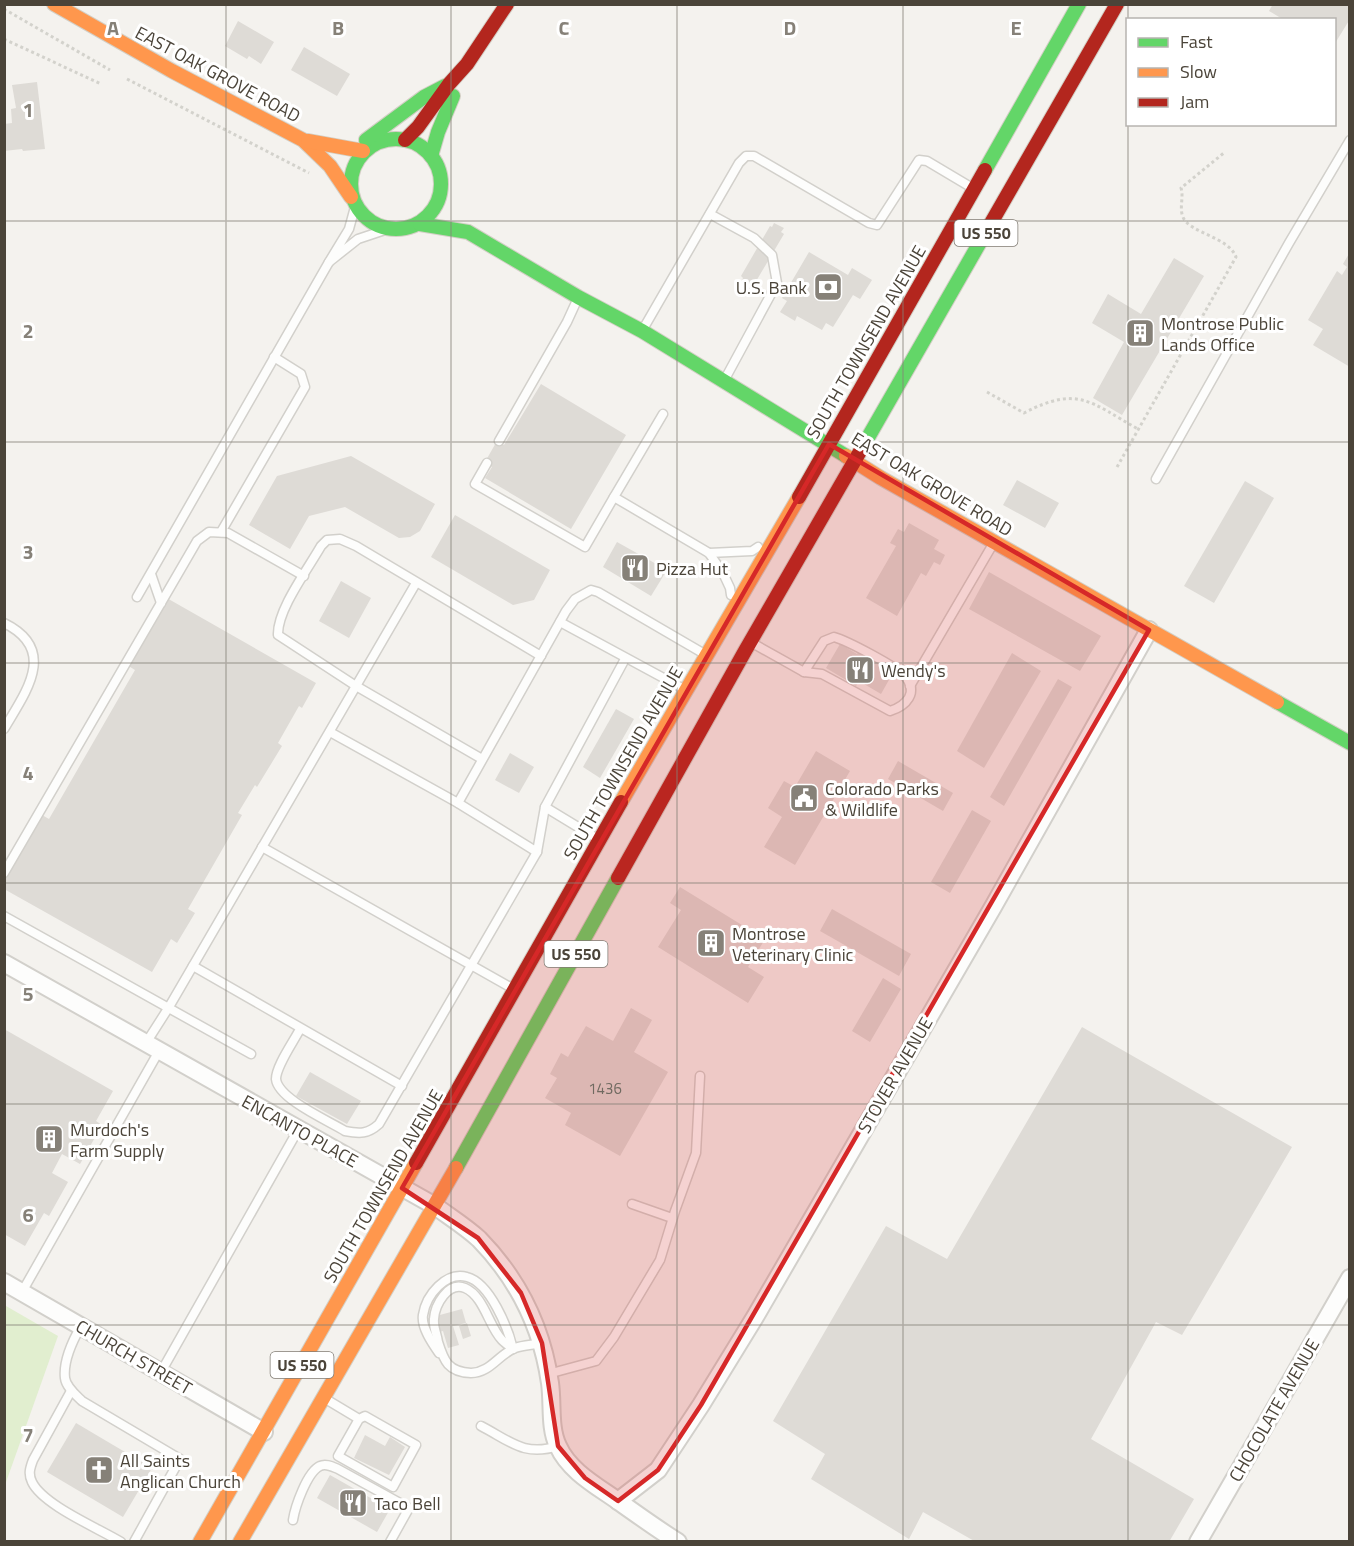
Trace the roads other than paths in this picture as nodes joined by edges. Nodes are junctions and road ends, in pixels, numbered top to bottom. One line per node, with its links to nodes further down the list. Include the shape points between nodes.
1 (54, 4): 7 (main road, EAST OAK GROVE ROAD)
2 (507, 4): 5 (main road)
3 (1079, 4): 13 (main road, SOUTH TOWNSEND AVENUE / US 550)
4 (1117, 4): 28 (main road, US 550)
5 (467, 64): 6 (main road); 12 (main road)
6 (449, 84): 8 (main road); 10 (main road, via 424,97 371,138)
7 (303, 140): 10 (main road, EAST OAK GROVE ROAD); 15 (main road, EAST OAK GROVE ROAD, via 336,170)
8 (405, 140): 11 (main road, via 386,140); 12 (main road)
9 (1350, 140): 30 (lane)
10 (347, 149): 11 (main road, EAST OAK GROVE ROAD)
11 (363, 150): 15 (main road, via 351,175)
12 (431, 156): 14 (main road, via 438,166)
13 (974, 189): 16 (lane, via 919,160 877,225 754,156 746,156); 27 (main road, SOUTH TOWNSEND AVENUE / US 550)
14 (441, 191): 17 (main road, via 435,208); 19 (main road, EAST OAK GROVE ROAD, via 445,203)
15 (353, 202): 18 (main road, via 367,218); 20 (lane, via 349,230)
16 (710, 214): 22 (lane); 24 (lane, via 754,238 772,255 777,283)
17 (420, 224): 18 (main road); 19 (main road, EAST OAK GROVE ROAD)
18 (388, 229): 20 (lane, via 358,239)
19 (468, 232): 21 (main road, EAST OAK GROVE ROAD)
20 (329, 262): 23 (lane)
21 (578, 297): 22 (main road, EAST OAK GROVE ROAD); 26 (lane)
22 (642, 331): 24 (main road, EAST OAK GROVE ROAD)
23 (274, 357): 32 (lane, via 301,374 305,387); 36 (lane)
24 (724, 380): 27 (main road, EAST OAK GROVE ROAD)
25 (663, 414): 31 (lane)
26 (499, 441)
27 (829, 444): 28 (main road, EAST OAK GROVE ROAD); 33 (main road, SOUTH TOWNSEND AVENUE / US 550)
28 (854, 460): 34 (main road, EAST OAK GROVE ROAD); 45 (main road, US 550)
29 (487, 463): 31 (lane, via 475,484 585,547)
30 (1156, 479)
31 (614, 497): 35 (lane)
32 (221, 532): 37 (lane); 40 (lane, via 210,532 197,541)
33 (777, 535): 35 (lane, via 752,551); 41 (main road, SOUTH TOWNSEND AVENUE / US 550)
34 (994, 543): 44 (main road, EAST OAK GROVE ROAD); 51 (lane)
35 (709, 553): 41 (lane, via 730,588)
36 (151, 574): 39 (lane); 40 (lane)
37 (304, 576): 38 (lane, via 321,546 327,540 340,539); 50 (lane, via 283,609 278,635)
38 (416, 583): 47 (lane); 50 (lane)
39 (137, 597)
40 (161, 603): 62 (lane)
41 (731, 611): 46 (main road, SOUTH TOWNSEND AVENUE / US 550)
42 (560, 622): 46 (lane, via 575,600 591,590); 47 (lane); 48 (lane)
43 (4, 623): 53 (lane, via 31,646 36,661 26,692)
44 (1149, 630): 55 (main road, EAST OAK GROVE ROAD); 93 (street, STOVER AVENUE, via 987,917 707,1396 658,1470)
45 (751, 643): 49 (lane); 77 (main road, US 550)
46 (707, 655): 52 (main road, SOUTH TOWNSEND AVENUE / US 550)
47 (541, 656): 56 (lane)
48 (624, 658): 52 (lane); 58 (lane)
49 (804, 672): 51 (lane, via 822,674 890,711 902,707 910,696); 51 (lane, via 824,641 834,637 884,662 904,676)
50 (356, 686): 54 (lane); 56 (lane)
51 (910, 686)
52 (685, 690): 59 (main road, SOUTH TOWNSEND AVENUE / US 550)
53 (4, 729)
54 (330, 732): 57 (lane); 60 (lane)
55 (1348, 739)
56 (482, 759): 57 (lane)
57 (458, 803): 61 (lane)
58 (545, 807): 59 (lane); 61 (lane)
59 (599, 840): 67 (main road, SOUTH TOWNSEND AVENUE / US 550)
60 (262, 847): 65 (lane); 66 (lane)
61 (537, 852): 65 (lane)
62 (4, 873)
63 (4, 916): 68 (lane)
64 (4, 963): 70 (street, ENCANTO PLACE)
65 (472, 964): 67 (lane); 73 (lane)
66 (193, 966): 68 (lane); 69 (lane)
67 (515, 990): 75 (main road, SOUTH TOWNSEND AVENUE / US 550)
68 (169, 1007): 70 (lane); 71 (lane)
69 (300, 1029): 73 (lane); 73 (lane, via 279,1067 276,1080 281,1092 345,1131 370,1133)
70 (152, 1047): 74 (street, ENCANTO PLACE); 81 (lane)
71 (251, 1054)
72 (700, 1076): 78 (lane, via 696,1153)
73 (402, 1086)
74 (298, 1130): 75 (street, ENCANTO PLACE); 85 (lane)
75 (402, 1188): 77 (street, ENCANTO PLACE); 91 (main road, SOUTH TOWNSEND AVENUE / US 550)
76 (632, 1204): 78 (lane)
77 (435, 1206): 83 (street, ENCANTO PLACE, via 478,1238 498,1262 521,1293); 88 (main road, US 550)
78 (672, 1218): 86 (lane, via 660,1260 596,1361)
79 (1350, 1278): 101 (street, CHOCOLATE AVENUE)
80 (4, 1282): 81 (street, CHURCH STREET)
81 (22, 1292): 82 (street, CHURCH STREET)
82 (81, 1326): 85 (street, CHURCH STREET); 87 (lane, via 71,1344 65,1379)
83 (542, 1343): 84 (lane); 86 (street, ENCANTO PLACE)
84 (513, 1349): 84 (lane, via 490,1367 473,1373 454,1370 443,1360 434,1322 441,1300 450,1289 466,1288 475,1295 500,1339)
85 (161, 1372): 91 (street, CHURCH STREET)
86 (548, 1374): 92 (street, ENCANTO PLACE)
87 (71, 1390): 95 (lane, via 28,1471 45,1499); 96 (lane, via 82,1401 180,1459)
88 (324, 1398): 89 (lane); 98 (main road, US 550)
89 (359, 1419): 89 (lane, via 338,1456 393,1487 416,1445 364,1416)
90 (481, 1426): 92 (lane, via 519,1447 541,1452)
91 (264, 1432): 97 (main road, SOUTH TOWNSEND AVENUE / US 550)
92 (558, 1446): 93 (street, ENCANTO PLACE, via 585,1478)
93 (618, 1501): 100 (street)
94 (292, 1520): 99 (lane, via 298,1497 316,1469 327,1465 409,1508)
95 (121, 1542)
96 (134, 1542)
97 (200, 1542)
98 (240, 1542)
99 (390, 1542)
100 (678, 1542)
101 (1198, 1542)

